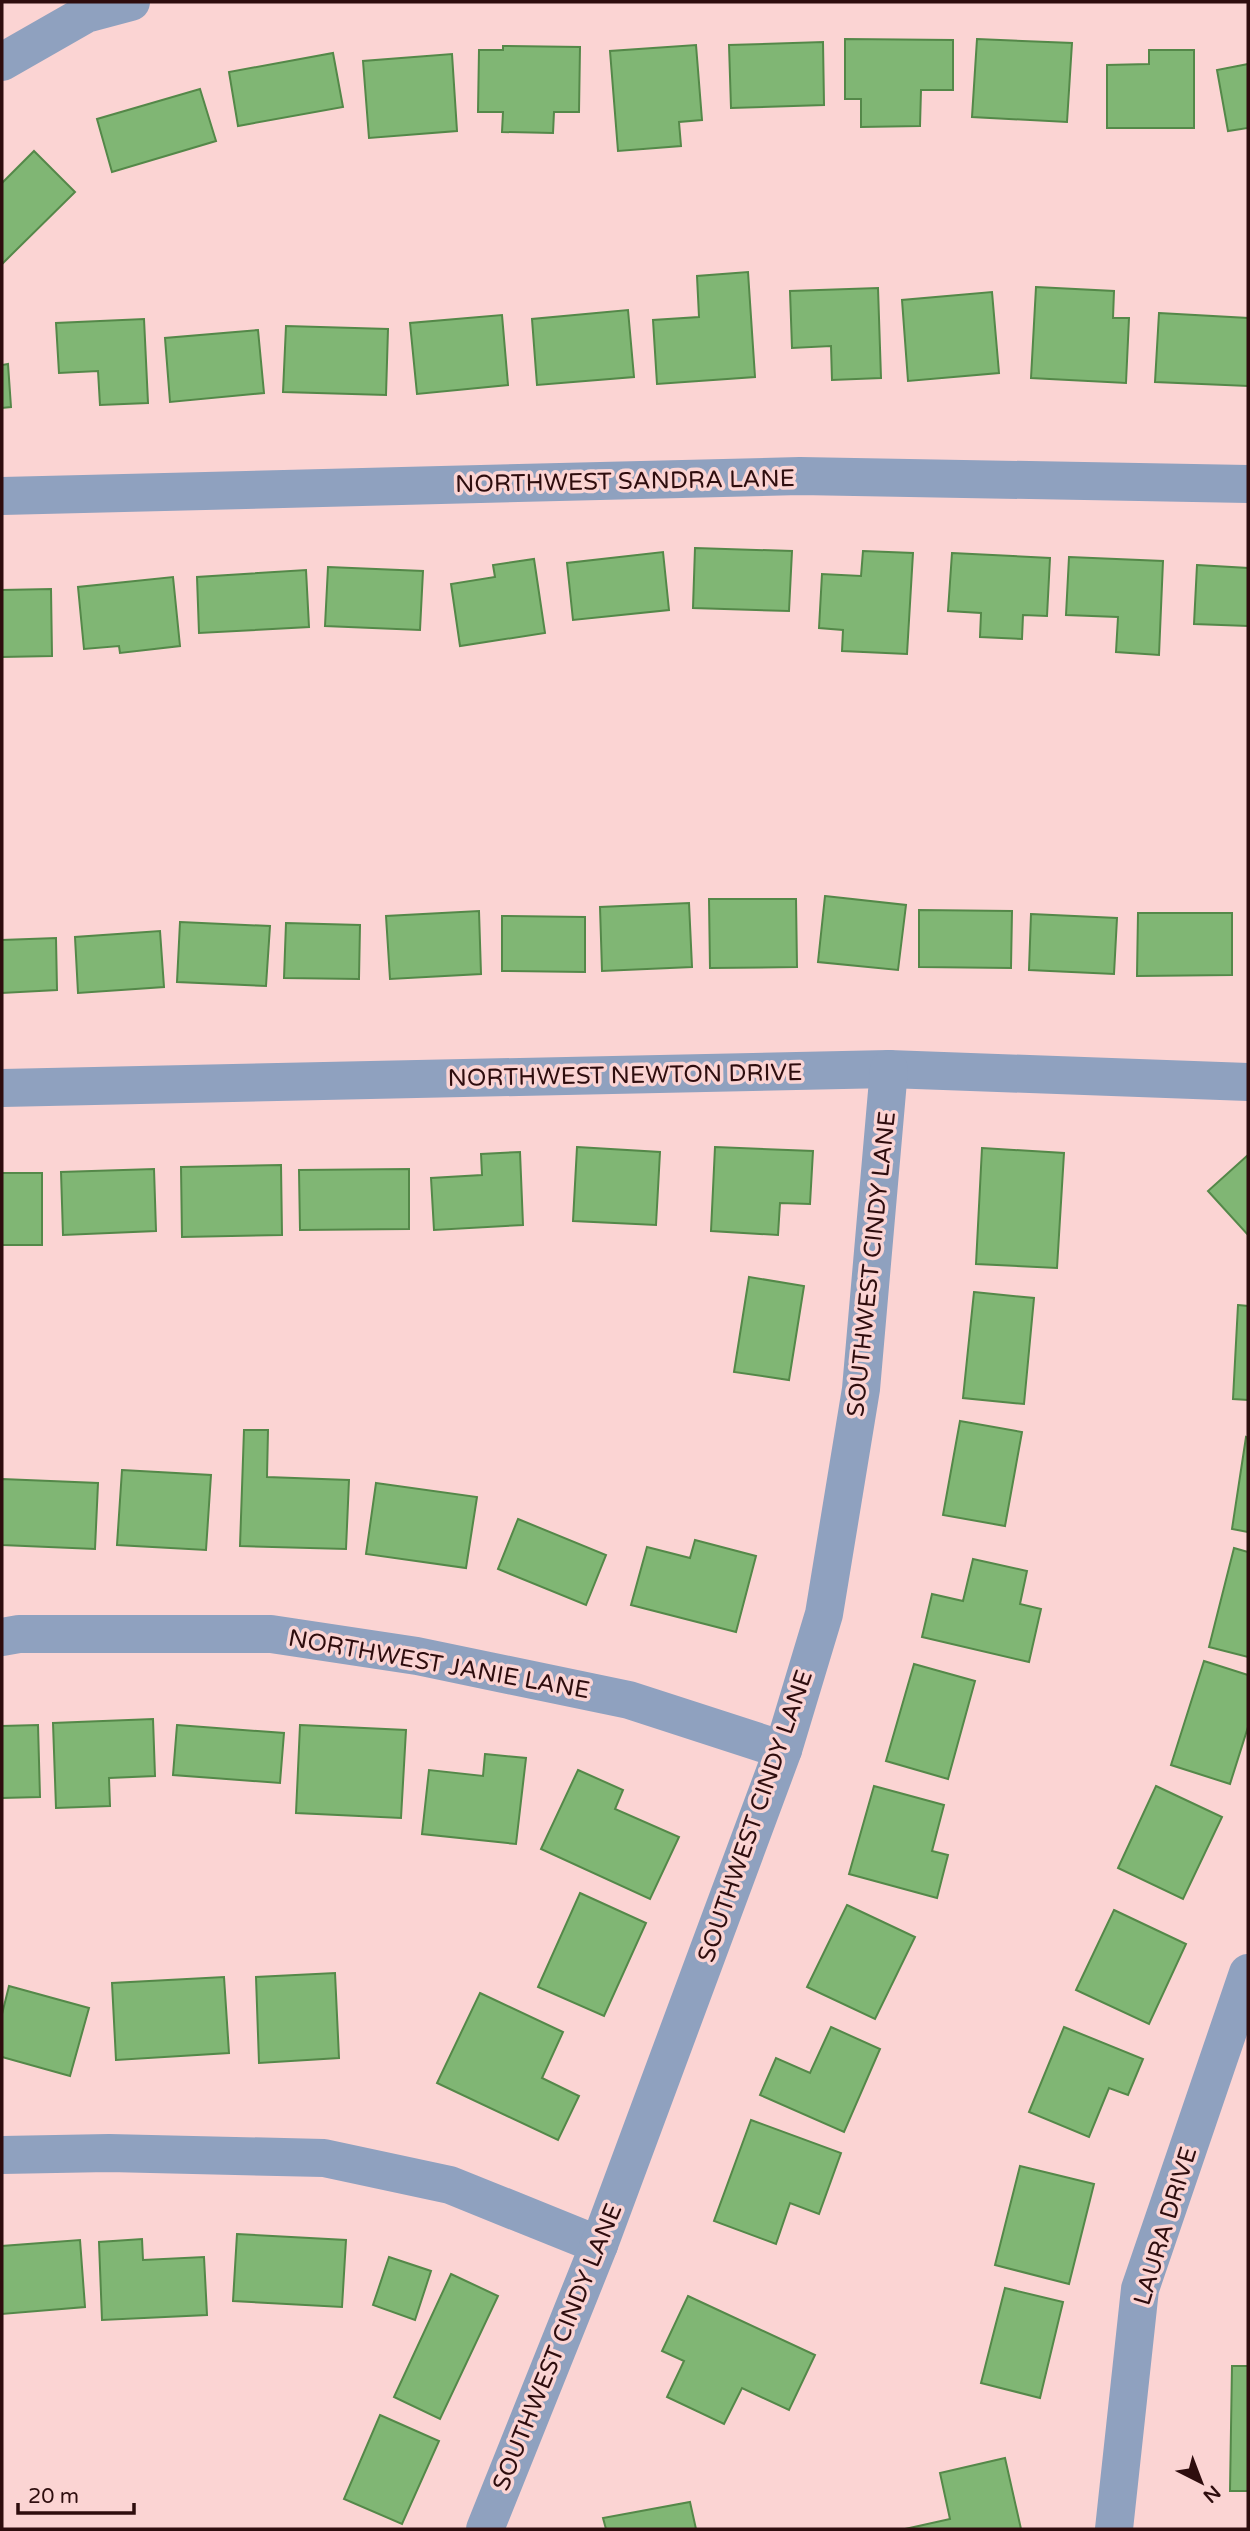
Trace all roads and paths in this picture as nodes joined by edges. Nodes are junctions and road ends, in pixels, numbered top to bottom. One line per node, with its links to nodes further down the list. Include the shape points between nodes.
1 (131, 2): 2 (street, via 86,14)
2 (2, 62)
3 (1248, 484): 4 (street, NORTHWEST SANDRA LANE, via 800,476)
4 (2, 496)
5 (890, 1069): 6 (street, NORTHWEST NEWTON DRIVE); 7 (street, NORTHWEST NEWTON DRIVE); 9 (street, SOUTHWEST CINDY LANE, via 861,1389 824,1614)
6 (1248, 1082)
7 (2, 1088)
8 (2, 1637): 9 (street, NORTHWEST JANIE LANE, via 271,1634 416,1656 629,1700)
9 (783, 1750): 12 (street, SOUTHWEST CINDY LANE)
10 (1248, 1973): 14 (street, LAURA DRIVE, via 1140,2289)
11 (2, 2155): 12 (street, via 109,2152 324,2158 450,2185)
12 (599, 2245): 13 (street, SOUTHWEST CINDY LANE)
13 (485, 2529)
14 (1115, 2529)

